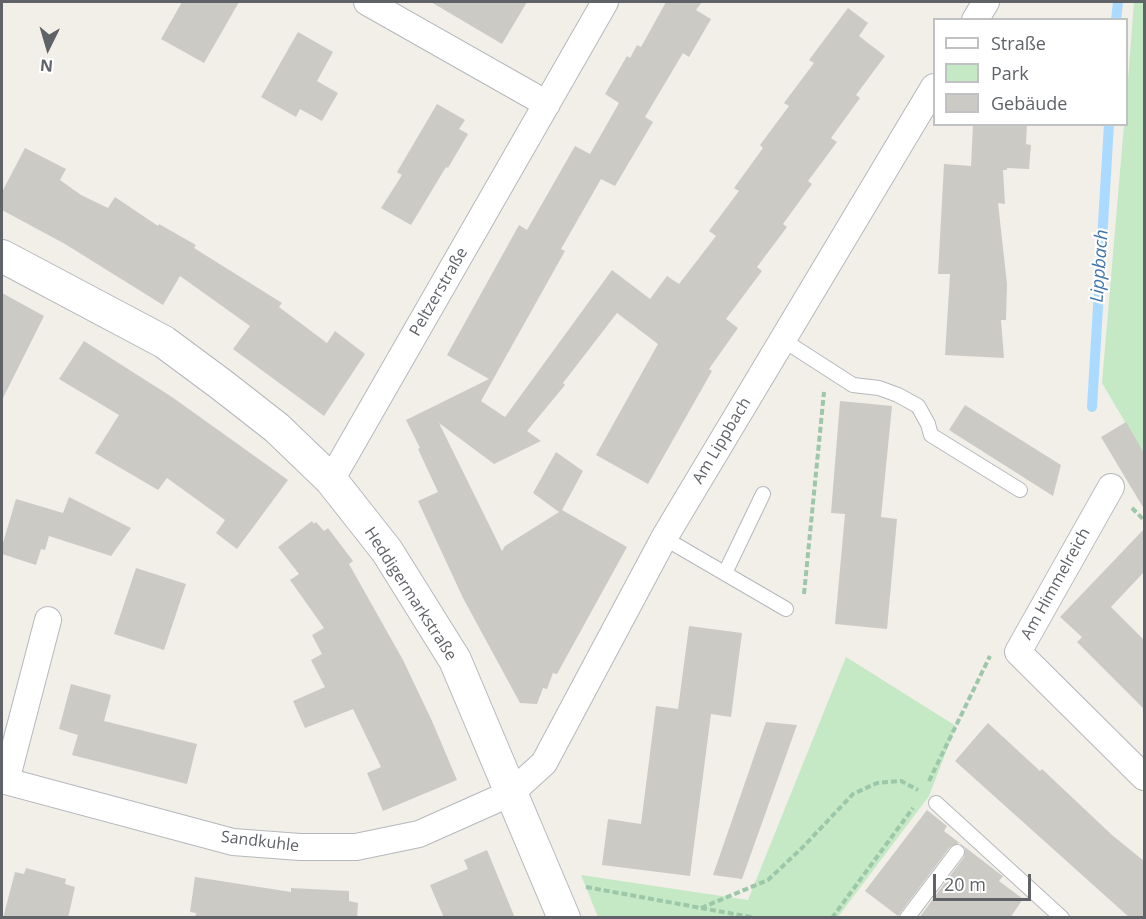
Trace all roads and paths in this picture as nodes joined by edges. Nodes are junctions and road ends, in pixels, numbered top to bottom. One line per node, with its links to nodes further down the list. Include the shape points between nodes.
1 (367, 2): 6 (street)
2 (605, 2): 6 (street, Peltzerstraße)
3 (986, 2): 4 (street)
4 (976, 18)
5 (933, 89): 8 (street, Am Lippbach)
6 (547, 104): 10 (street, Peltzerstraße)
7 (2, 256): 10 (street, Heddigermarkstraße, via 164,342 277,428)
8 (783, 340): 9 (lane); 14 (street, Am Lippbach)
9 (826, 368): 12 (lane, via 853,385 879,388 918,406 931,435); 16 (path, via 801,617)
10 (331, 480): 22 (street, Heddigermarkstraße, via 387,551 455,660)
11 (1111, 487): 18 (street, Am Himmelreich)
12 (1020, 490)
13 (763, 495): 15 (lane)
14 (664, 538): 15 (lane); 22 (street, Am Lippbach, via 544,763)
15 (725, 573): 16 (lane)
16 (786, 609)
17 (48, 621): 20 (street, Sandkuhle)
18 (1018, 652): 19 (street, Am Himmelreich); 21 (path, via 1007,643 998,642)
19 (1144, 777)
20 (4, 780): 22 (street, Sandkuhle, via 233,842 300,848 356,848 419,834)
21 (928, 783)
22 (511, 793): 27 (street, Heddigermarkstraße)
23 (923, 793): 28 (path, via 901,782 877,783 853,794 768,880)
24 (936, 802): 33 (lane)
25 (916, 803): 31 (path)
26 (957, 852): 32 (lane)
27 (548, 880): 28 (path); 29 (street, Heddigermarkstraße)
28 (701, 908): 30 (path)
29 (564, 918)
30 (756, 918)
31 (832, 918)
32 (907, 918)
33 (1062, 918)

